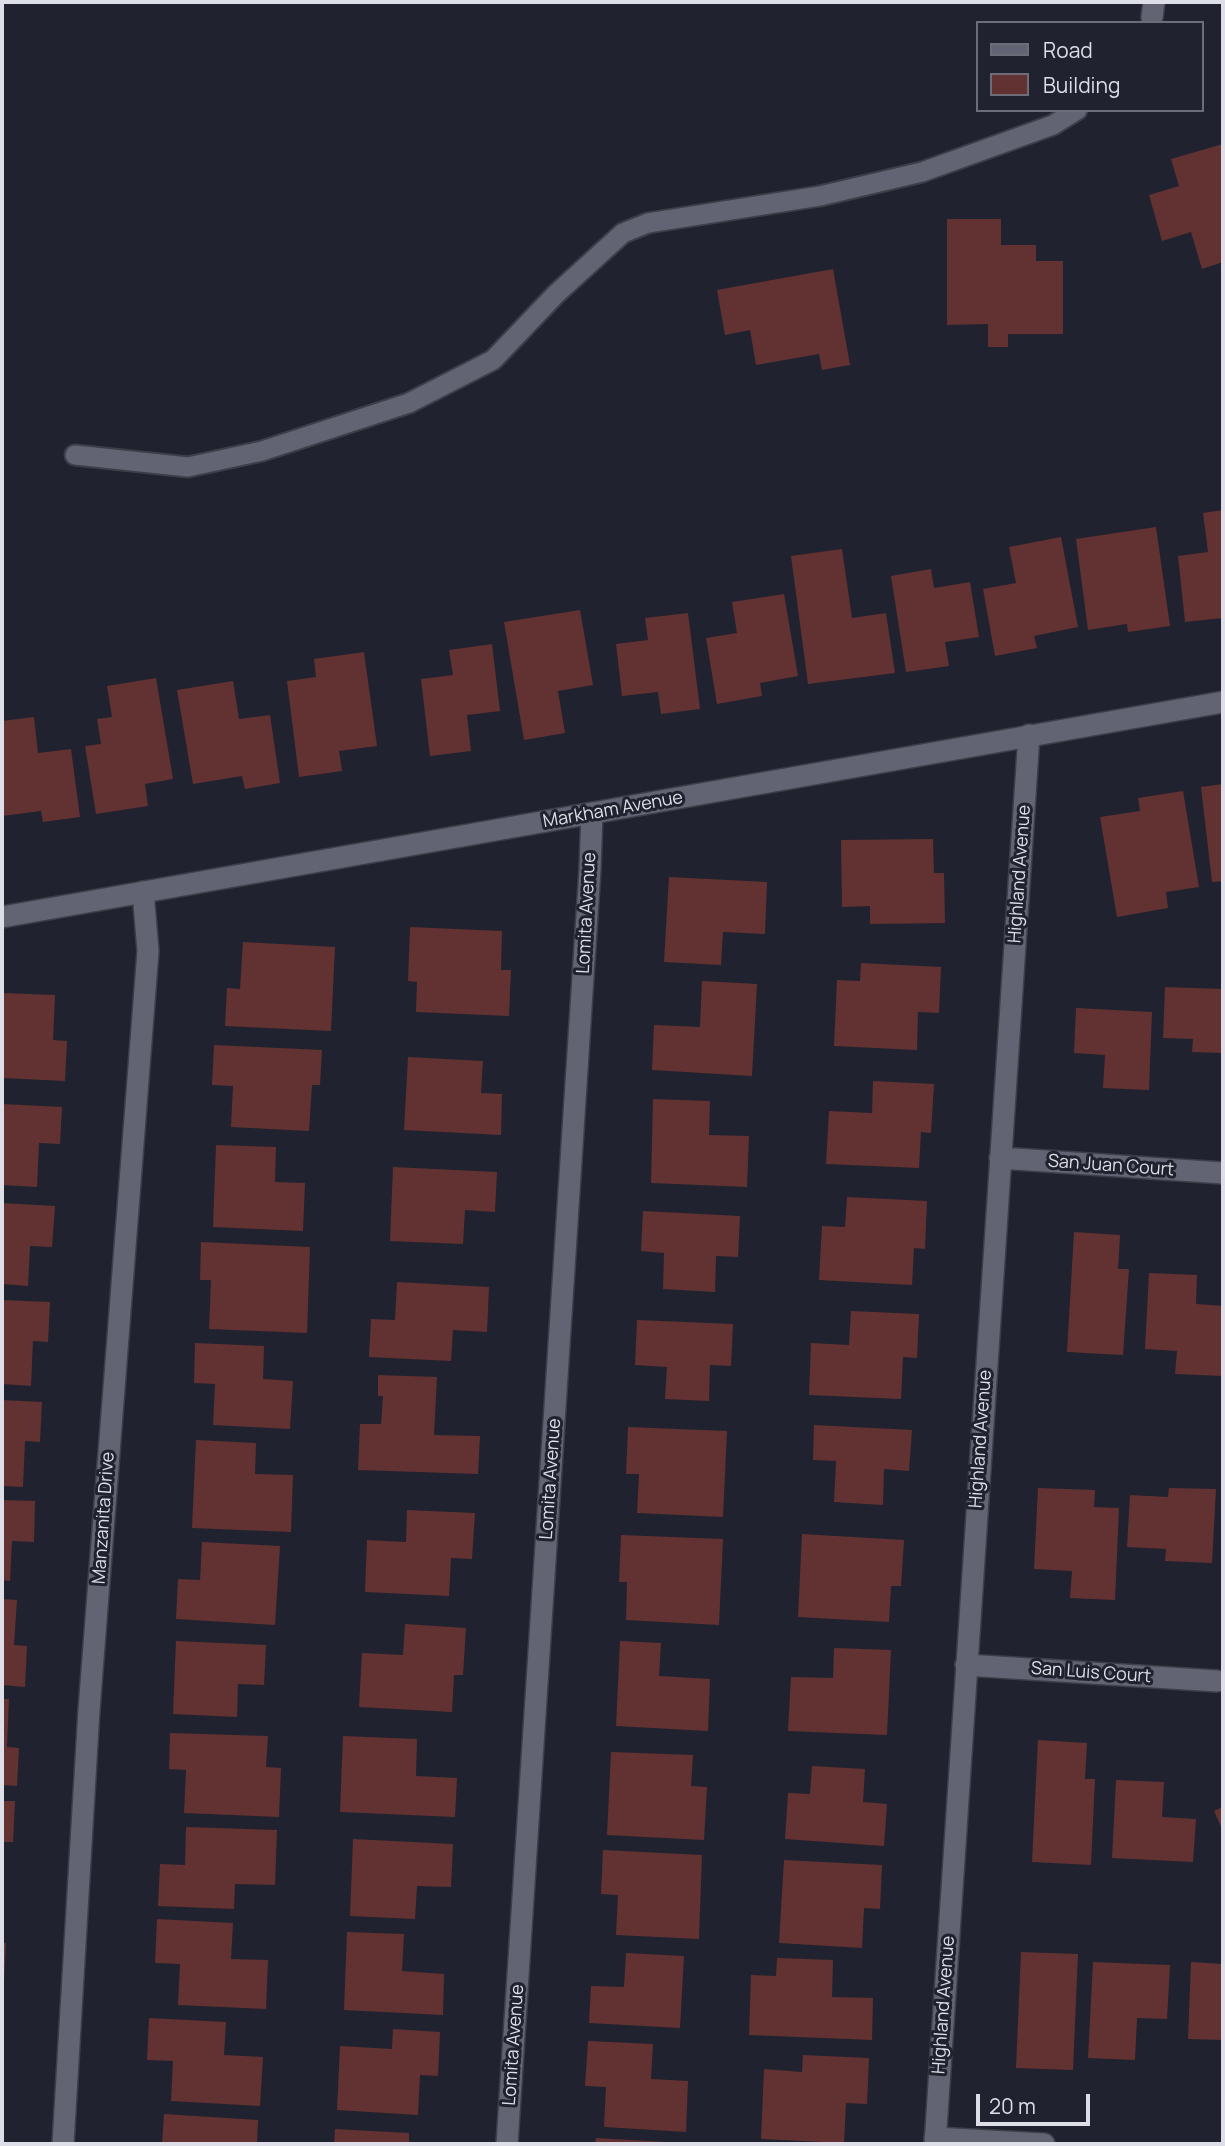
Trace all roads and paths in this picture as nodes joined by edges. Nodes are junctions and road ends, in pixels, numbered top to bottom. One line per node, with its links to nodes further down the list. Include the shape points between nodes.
1 (1074, 112): 2 (lane, via 1053,125 922,172 820,196 648,223 623,233 493,360 409,403 262,451 188,467)
2 (75, 455)
3 (1223, 702): 4 (street, Markham Avenue)
4 (1029, 735): 5 (street, Markham Avenue); 8 (street, Highland Avenue)
5 (592, 813): 6 (street, Markham Avenue); 14 (street, Lomita Avenue)
6 (143, 892): 7 (street, Markham Avenue); 13 (street, Manzanita Drive, via 148,951 89,1710)
7 (2, 917)
8 (1000, 1158): 9 (street, San Juan Court); 10 (street, Highland Avenue)
9 (1223, 1173)
10 (966, 1665): 11 (street, San Luis Court); 12 (street, Highland Avenue)
11 (1217, 1681)
12 (935, 2141): 15 (street)
13 (63, 2144)
14 (507, 2144)
15 (1044, 2144)

